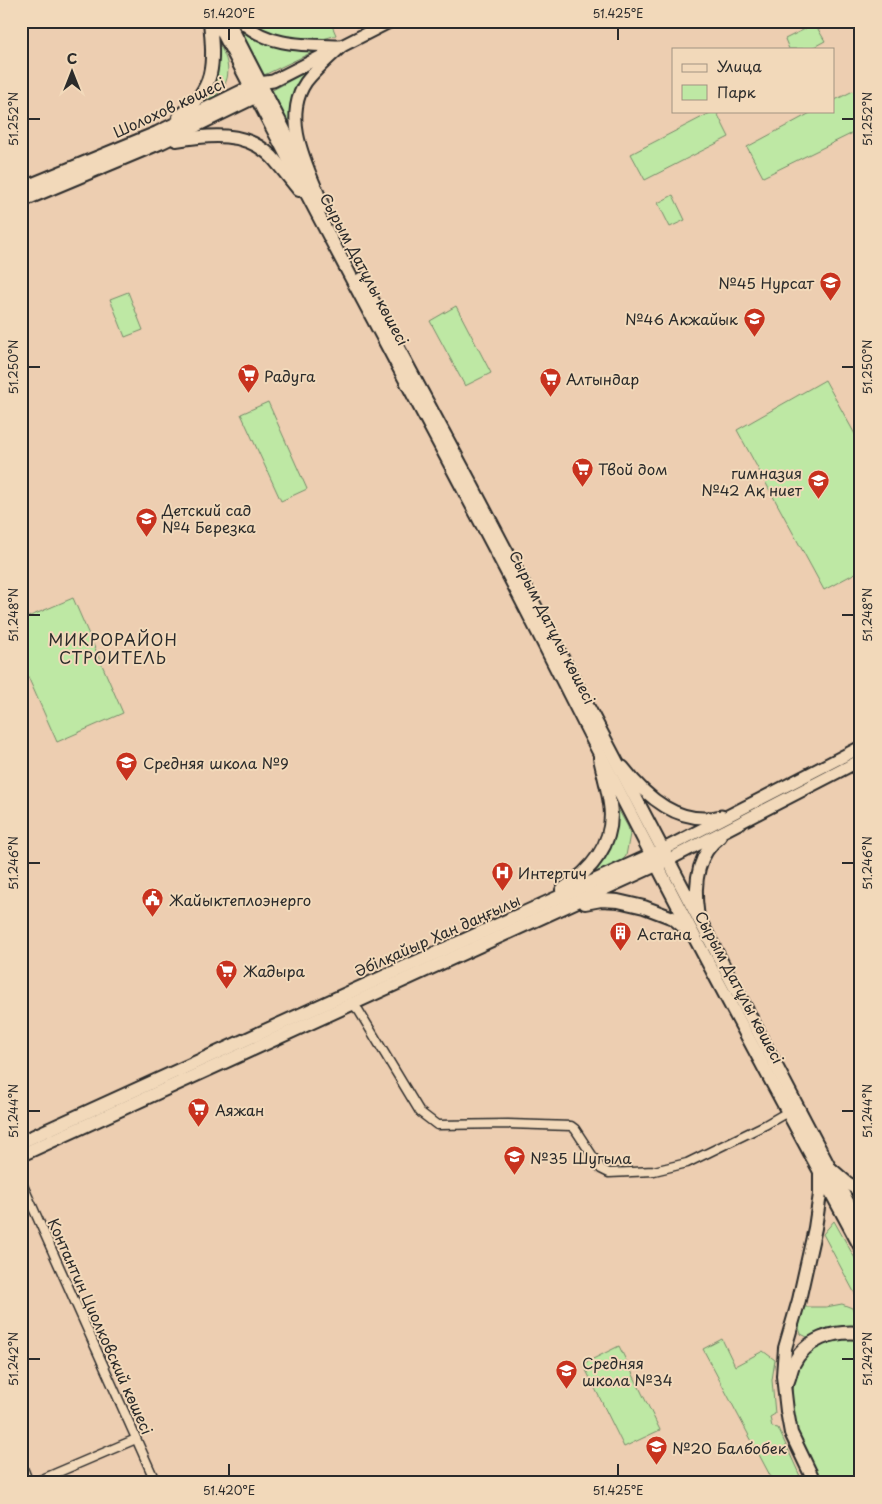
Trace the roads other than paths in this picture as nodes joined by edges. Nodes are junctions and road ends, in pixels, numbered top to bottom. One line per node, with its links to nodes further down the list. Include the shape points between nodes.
1 (210, 21): 8 (main road, via 212,63 205,90)
2 (217, 21): 7 (main road, Сырым Датұлы көшесі)
3 (228, 21): 7 (main road, Сырым Датұлы көшесі)
4 (241, 21): 6 (main road, via 262,36 280,42)
5 (390, 21): 6 (main road)
6 (342, 46): 7 (main road); 11 (main road, via 305,84 296,109 298,140)
7 (257, 90): 8 (main road, Шолохов көшесі); 11 (main road, Сырым Датұлы көшесі)
8 (159, 138): 9 (main road, Шолохов көшесі, via 101,156); 10 (main road, Шолохов көшесі, via 89,173); 11 (main road, via 241,138 271,156)
9 (21, 190)
10 (21, 201)
11 (320, 210): 13 (main road, Сырым Датұлы көшесі, via 498,555)
12 (861, 747): 15 (main road, Әбілқайыр Хан даңғылы)
13 (604, 751): 15 (main road, via 652,799 667,808 691,818); 16 (main road, Сырым Датұлы көшесі); 18 (main road, via 611,814 610,831 599,858 565,888)
14 (861, 760): 15 (main road, Әбілқайыр Хан даңғылы)
15 (739, 816): 16 (main road, Әбілқайыр Хан даңғылы); 19 (main road, via 703,856 696,894)
16 (659, 858): 17 (main road, Әбілқайыр Хан даңғылы); 18 (main road, Әбілқайыр Хан даңғылы); 19 (main road, Сырым Датұлы көшесі); 20 (main road, Сырым Датұлы көшесі)
17 (568, 906): 20 (main road, via 601,900 644,907 673,918); 21 (main road, Әбілқайыр Хан даңғылы)
18 (532, 909): 21 (main road, Әбілқайыр Хан даңғылы)
19 (699, 920): 22 (main road, Сырым Датұлы көшесі)
20 (695, 937): 22 (main road, Сырым Датұлы көшесі, via 738,1021)
21 (348, 999): 22 (street, via 359,1010 420,1112 437,1125 571,1126 601,1169 609,1173 654,1171 687,1163); 23 (main road, Әбілқайыр Хан даңғылы); 24 (main road, Әбілқайыр Хан даңғылы)
22 (793, 1109): 25 (main road, Сырым Датұлы көшесі)
23 (21, 1142)
24 (21, 1154)
25 (824, 1169): 27 (main road); 28 (main road, Сырым Датұлы көшесі); 29 (main road, Сырым Датұлы көшесі); 30 (main road, via 808,1264)
26 (21, 1181): 36 (street, Контантин Циолковский көшесі)
27 (861, 1191)
28 (861, 1228)
29 (861, 1248)
30 (793, 1323): 32 (main road, via 799,1338 809,1341); 35 (main road, via 785,1348)
31 (861, 1333): 32 (main road)
32 (820, 1338): 35 (main road, via 808,1346 793,1365)
33 (21, 1388): 34 (street)
34 (21, 1395)
35 (786, 1411): 41 (main road, via 791,1432)
36 (136, 1439): 39 (street); 40 (street, Контантин Циолковский көшесі)
37 (21, 1463): 38 (street)
38 (29, 1483)
39 (33, 1483)
40 (156, 1483)
41 (815, 1483)

